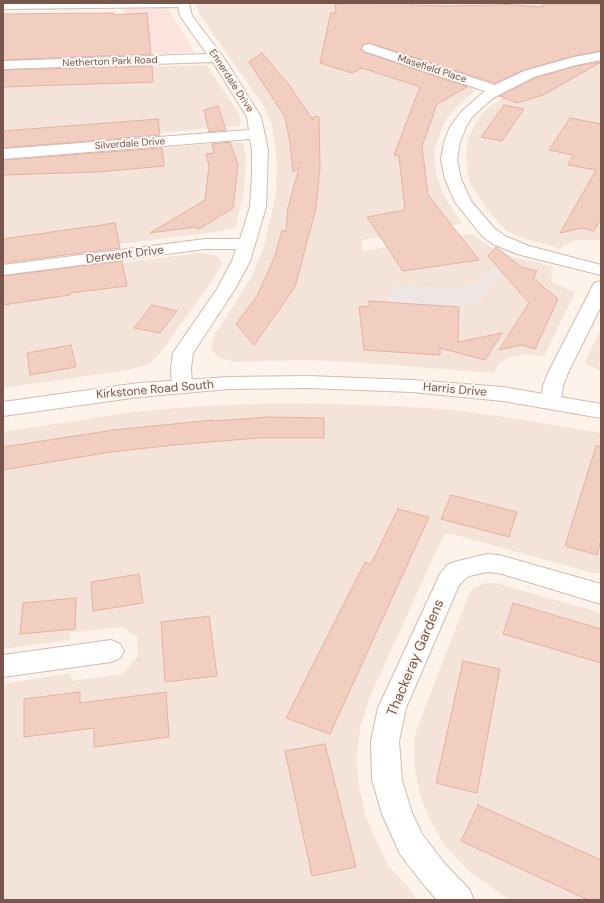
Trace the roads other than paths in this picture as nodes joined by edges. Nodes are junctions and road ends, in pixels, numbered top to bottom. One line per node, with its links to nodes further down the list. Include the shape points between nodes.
1 (183, 3): 2 (street); 5 (street, Ennerdale Drive, via 186,16)
2 (3, 5)
3 (369, 48): 7 (street, Masefield Place)
4 (601, 56): 7 (street, via 537,71)
5 (216, 58): 6 (street, Netherton Park Road); 8 (street, Ennerdale Drive, via 254,117)
6 (3, 66)
7 (496, 90): 12 (street, via 467,114 452,142 450,168 463,202 488,232 513,247)
8 (258, 134): 9 (street, Silverdale Drive); 10 (street, Ennerdale Drive, via 260,190)
9 (3, 154)
10 (247, 244): 11 (street, Derwent Drive, via 206,244); 15 (street, Ennerdale Drive, via 226,289 183,353)
11 (3, 270)
12 (601, 270)
13 (601, 287): 16 (street, via 558,373)
14 (308, 382): 15 (street, Kirkstone Road South); 16 (street, Harris Drive, via 412,386)
15 (182, 386): 17 (street, Kirkstone Road South)
16 (551, 401): 18 (street, Harris Drive)
17 (3, 409)
18 (601, 411)
19 (601, 594): 22 (street, Thackeray Gardens, via 499,564 487,563 464,568 456,572 449,581 392,708 385,742 387,780 397,814 411,844)
20 (111, 651): 21 (street)
21 (3, 666)
22 (458, 900)

